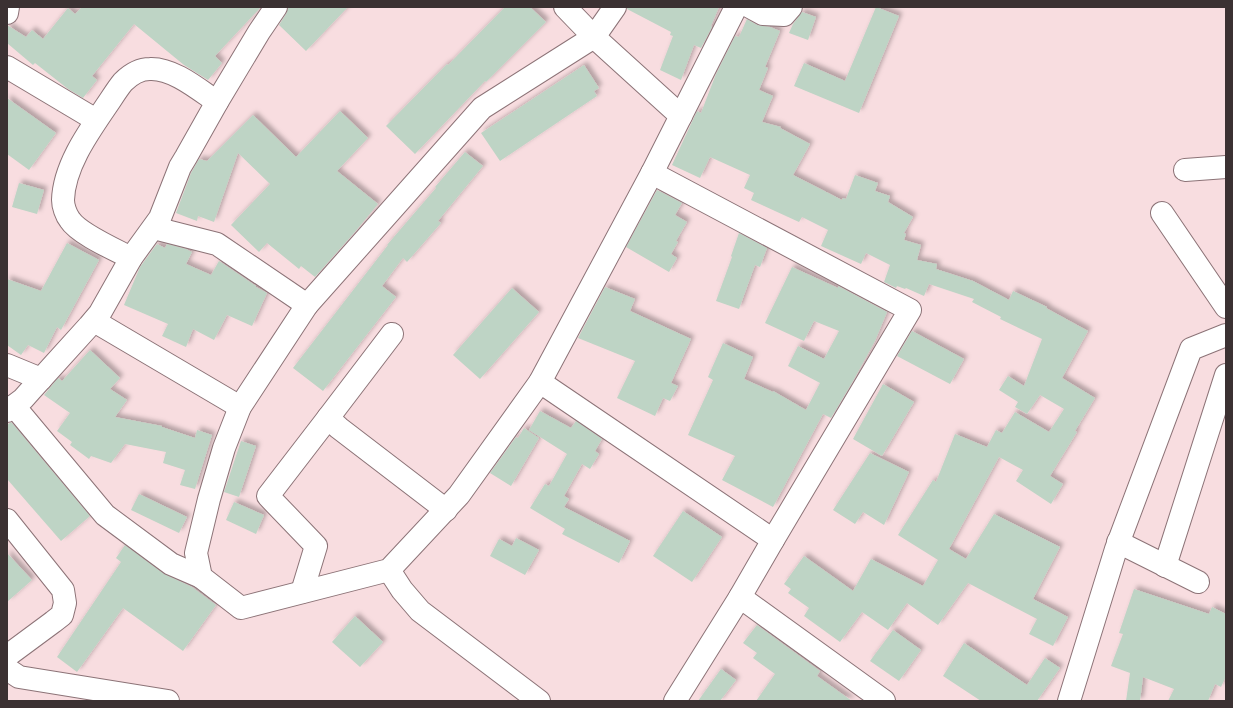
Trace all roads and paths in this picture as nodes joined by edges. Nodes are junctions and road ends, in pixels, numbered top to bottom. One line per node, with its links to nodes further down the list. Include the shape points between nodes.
1 (8, 7): 8 (lane)
2 (276, 7): 11 (lane)
3 (565, 7): 9 (lane)
4 (615, 7): 9 (lane)
5 (736, 7): 12 (lane)
6 (750, 7): 7 (lane, via 763,14 784,15)
7 (791, 7)
8 (7, 13)
9 (594, 36): 12 (lane); 20 (lane, via 482,108)
10 (7, 67): 13 (lane)
11 (217, 102): 13 (lane, via 183,79 150,69 139,71 123,82); 18 (lane, via 180,167)
12 (681, 116): 16 (lane)
13 (96, 120): 19 (lane, via 70,168 63,202 70,221 77,227)
14 (1226, 166): 15 (lane)
15 (1185, 170)
16 (652, 172): 28 (lane); 34 (lane, via 910,310)
17 (1162, 213): 21 (lane)
18 (154, 228): 19 (lane); 20 (lane, via 217,244)
19 (131, 258): 22 (lane)
20 (307, 305): 29 (lane)
21 (1226, 307)
22 (94, 320): 26 (lane); 29 (lane)
23 (392, 334): 31 (lane)
24 (1226, 335): 35 (lane, via 1191,349)
25 (7, 365): 26 (lane)
26 (41, 380): 30 (lane)
27 (1225, 380): 36 (lane)
28 (540, 382): 32 (lane); 34 (lane)
29 (240, 406): 38 (lane, via 224,448 196,553)
30 (11, 408): 38 (lane, via 105,515 171,564)
31 (328, 418): 32 (lane); 40 (lane, via 268,496 316,546)
32 (446, 510): 37 (lane)
33 (7, 520): 42 (lane, via 63,590 65,603 62,615)
34 (773, 540): 41 (lane)
35 (1118, 542): 36 (lane); 48 (lane)
36 (1165, 566): 39 (lane)
37 (389, 570): 40 (lane); 45 (lane, via 420,611)
38 (201, 578): 40 (lane, via 241,608)
39 (1198, 582)
40 (302, 592)
41 (740, 597): 46 (lane); 47 (lane)
42 (7, 656)
43 (7, 669): 44 (lane, via 19,676)
44 (168, 701)
45 (539, 701)
46 (674, 701)
47 (884, 701)
48 (1069, 701)

